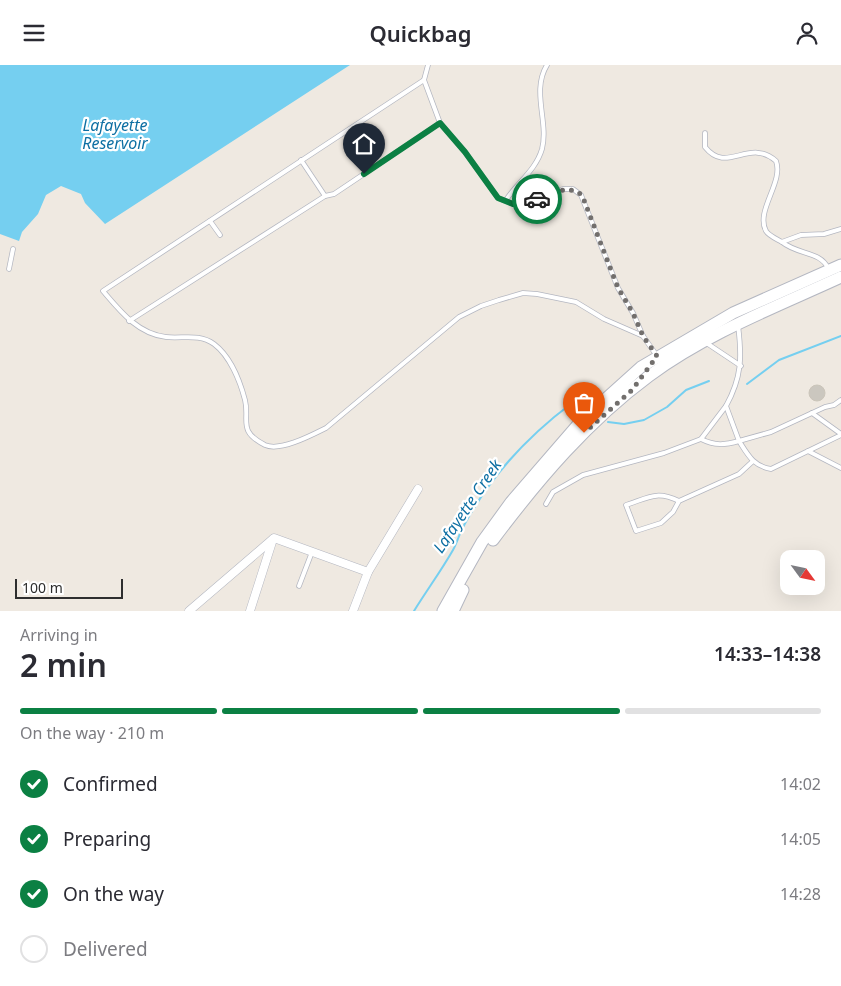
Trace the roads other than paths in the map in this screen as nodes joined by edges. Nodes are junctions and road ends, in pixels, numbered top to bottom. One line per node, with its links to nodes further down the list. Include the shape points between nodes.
1 (428, 65): 3 (lane)
2 (547, 65): 8 (lane, via 540,85 544,138 541,151 537,162)
3 (424, 80): 4 (lane); 6 (lane)
4 (440, 123): 7 (lane, via 334,194); 8 (lane, via 498,198)
5 (705, 133): 12 (lane, via 705,147 718,158 728,159 750,152 766,154 776,161 778,173 766,206 764,223 765,230)
6 (302, 160): 7 (lane); 9 (lane)
7 (325, 196): 18 (lane)
8 (506, 200): 20 (lane, via 521,204 563,189 574,189 582,195 618,288)
9 (210, 221): 11 (lane); 18 (lane, via 103,291)
10 (841, 229): 12 (lane, via 801,235)
11 (220, 235)
12 (782, 242): 16 (lane, via 791,249 820,257)
13 (13, 249): 15 (lane)
14 (841, 265): 16 (main road)
15 (9, 269)
16 (829, 271): 23 (main road, via 733,313)
17 (841, 277): 19 (main road)
18 (129, 321): 20 (lane, via 152,334 194,336 213,343 228,360 240,385 246,403 244,422 249,433 266,446 302,439 326,428 459,317 512,296 537,294 576,302)
19 (738, 324): 21 (main road); 24 (lane)
20 (643, 336): 23 (lane)
21 (705, 342): 22 (main road); 24 (lane)
22 (690, 350): 23 (lane); 25 (main road)
23 (657, 356): 25 (lane); 45 (main road, via 581,421 511,502 482,542)
24 (741, 366): 27 (lane)
25 (632, 390): 46 (main road, via 573,443 518,507 490,544)
26 (841, 400): 28 (lane)
27 (726, 406): 30 (lane); 31 (lane)
28 (812, 413): 29 (lane); 31 (lane, via 771,432)
29 (841, 435): 32 (lane)
30 (701, 439): 31 (lane, via 724,446); 37 (lane, via 664,453 583,475 553,492)
31 (739, 441): 33 (lane)
32 (808, 451): 33 (lane, via 771,469); 34 (lane)
33 (752, 462): 36 (lane, via 739,474)
34 (841, 468)
35 (418, 489): 40 (street)
36 (679, 501): 36 (lane, via 673,512 660,523 636,531 626,505 665,495)
37 (546, 504)
38 (274, 538): 39 (street); 42 (street); 43 (street)
39 (312, 552): 40 (street); 41 (lane)
40 (368, 572): 44 (street)
41 (299, 586)
42 (189, 611)
43 (250, 611)
44 (353, 611)
45 (443, 611)
46 (452, 611)

